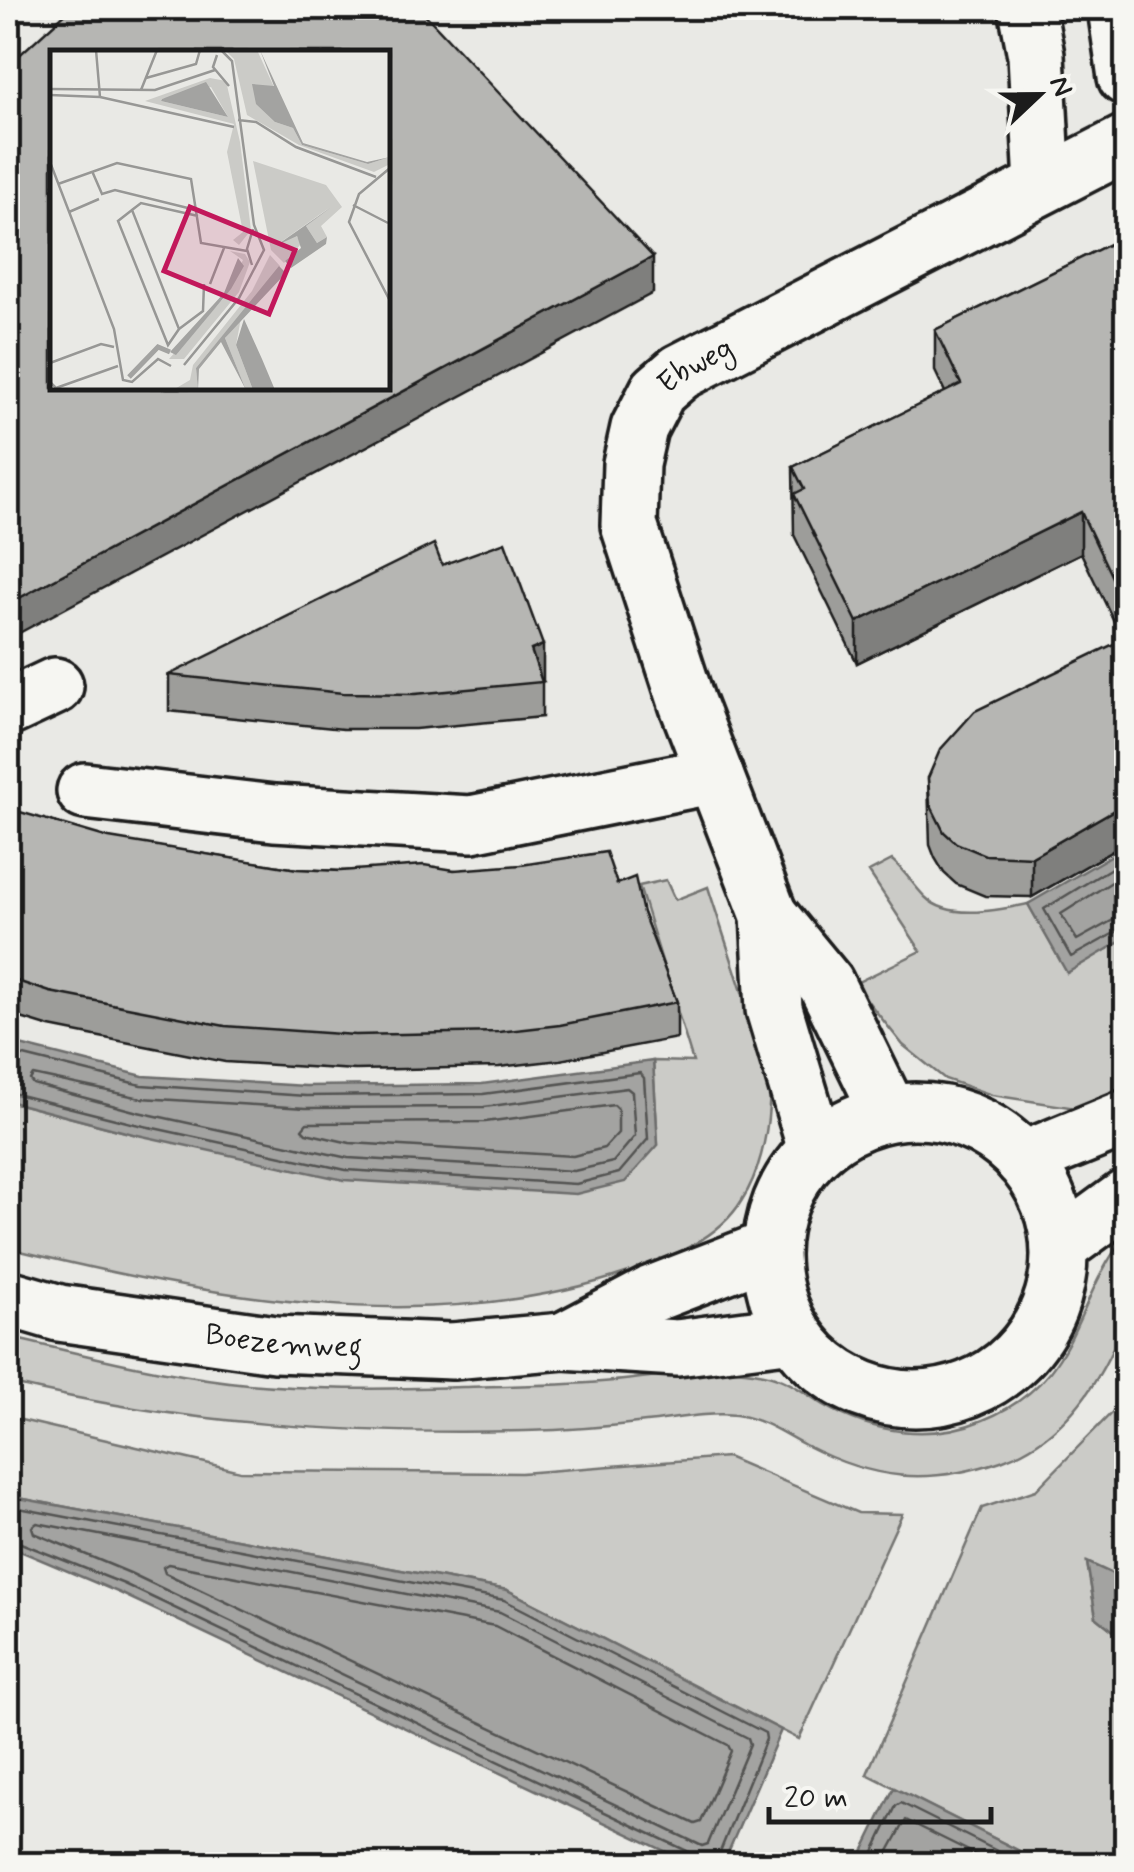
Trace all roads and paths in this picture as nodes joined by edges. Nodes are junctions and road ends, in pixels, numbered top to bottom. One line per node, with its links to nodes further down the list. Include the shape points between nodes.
1 (1027, 8): 5 (main road)
2 (1116, 8): 3 (main road)
3 (1126, 76)
4 (1126, 143): 5 (main road, Ebweg)
5 (1043, 184): 6 (main road, Ebweg, via 680,372 658,391 631,464 629,525)
6 (715, 775): 7 (main road, via 471,824 274,813); 8 (main road, Ebweg)
7 (86, 791)
8 (769, 916): 9 (main road, Ebweg, via 826,984); 11 (main road, Ebweg, via 774,1009)
9 (889, 1112): 11 (main road, via 850,1125); 12 (main road, via 962,1119 996,1135)
10 (1126, 1118): 12 (main road)
11 (816, 1148): 15 (main road, via 777,1211)
12 (1023, 1160): 14 (main road, via 1054,1215)
13 (1126, 1198): 14 (main road)
14 (1059, 1247): 17 (main road, via 1055,1288 1039,1328 1013,1360 979,1384 938,1397 896,1398 856,1386 820,1364)
15 (771, 1248): 17 (main road, via 772,1278); 18 (main road, Boezemweg, via 652,1294)
16 (8, 1298): 18 (main road, Boezemweg, via 59,1314 275,1344 452,1350)
17 (793, 1333): 18 (main road, Boezemweg, via 677,1348)
18 (564, 1341)

